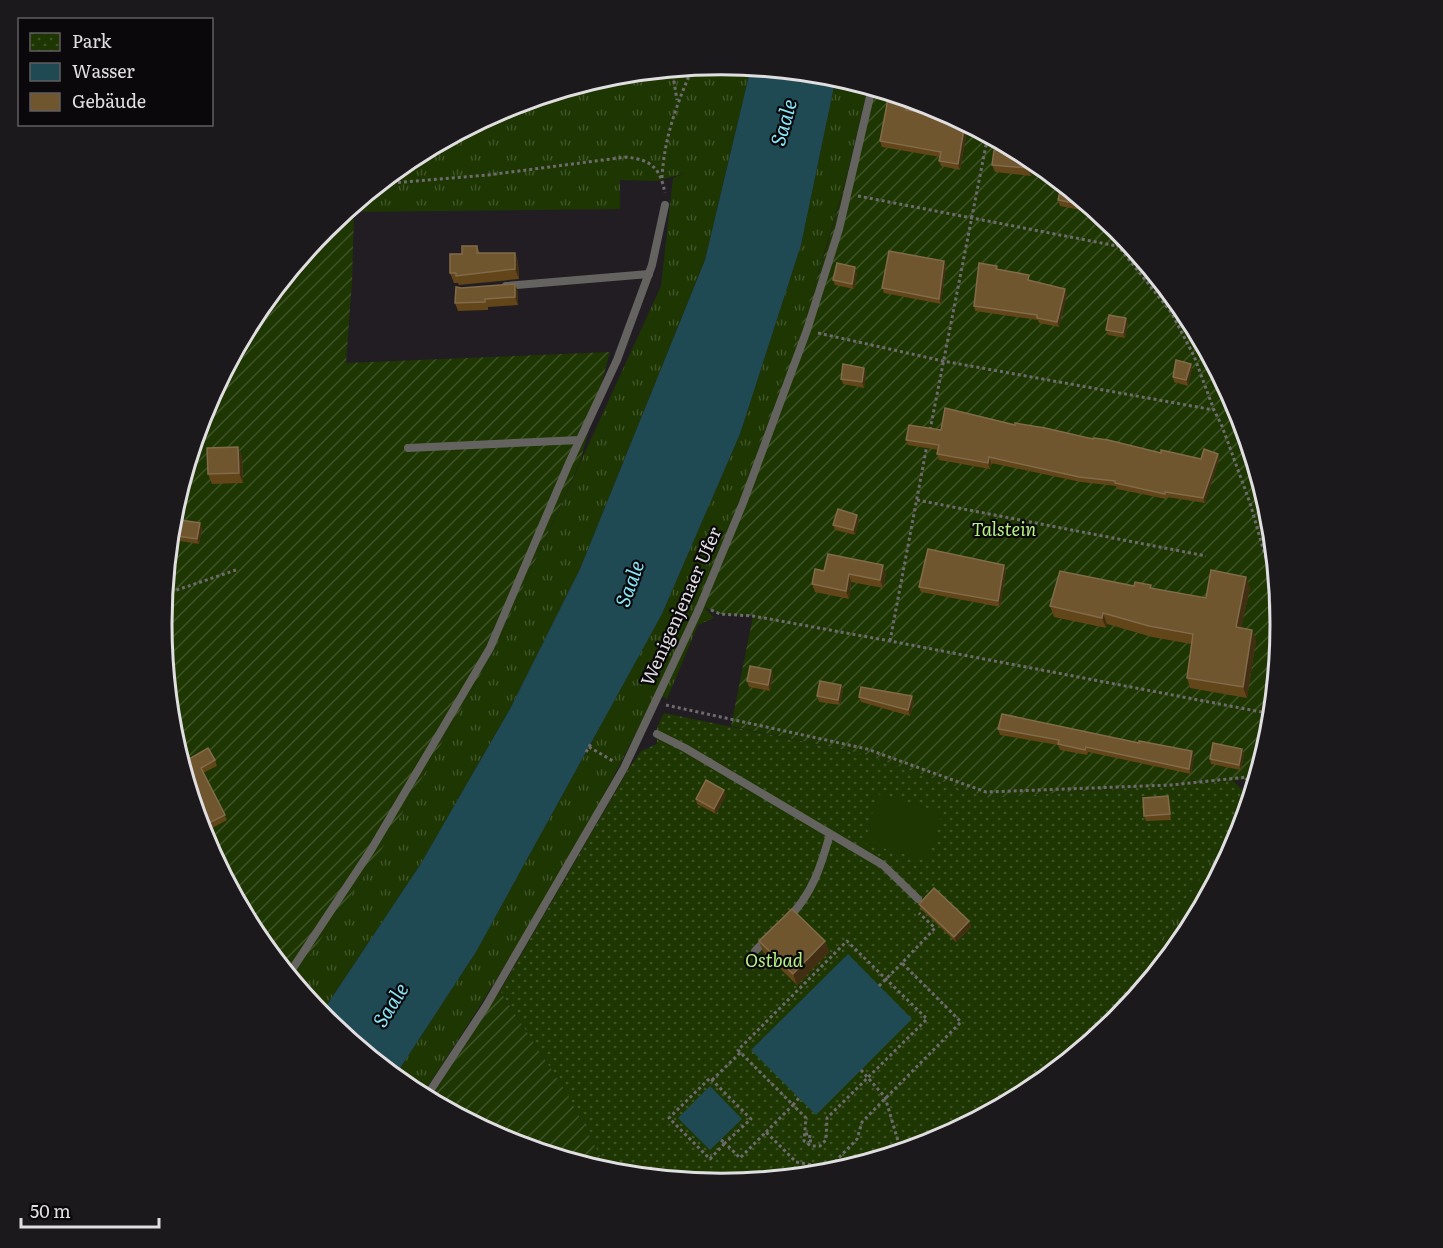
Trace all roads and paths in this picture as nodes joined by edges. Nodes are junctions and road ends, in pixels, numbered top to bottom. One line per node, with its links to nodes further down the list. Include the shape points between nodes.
1 (689, 76): 4 (path)
2 (674, 77): 4 (path)
3 (870, 96): 8 (lane, Wenigenjenaer Ufer)
4 (678, 102): 6 (path, via 668,133)
5 (986, 144): 10 (path)
6 (662, 178): 7 (path, via 647,161 626,157); 9 (path)
7 (395, 183)
8 (848, 194): 10 (path); 15 (lane, Wenigenjenaer Ufer)
9 (665, 206): 13 (lane)
10 (972, 218): 12 (path); 16 (path)
11 (1116, 242): 12 (path)
12 (1118, 246): 17 (path, via 1171,312 1194,356)
13 (649, 274): 14 (lane); 19 (lane, via 617,360)
14 (498, 287)
15 (807, 330): 16 (path); 29 (lane, Wenigenjenaer Ufer, via 743,503)
16 (943, 361): 17 (path); 18 (path)
17 (1214, 410): 25 (path, via 1250,503)
18 (930, 430)
19 (579, 440): 21 (lane); 45 (lane, via 490,648 371,850)
20 (928, 442): 22 (path)
21 (408, 448)
22 (917, 500): 23 (path); 28 (path)
23 (1206, 556)
24 (237, 570): 26 (path)
25 (1268, 570)
26 (174, 591)
27 (704, 607): 28 (path, via 720,614 753,616)
28 (890, 641): 30 (path)
29 (656, 703): 35 (lane, Wenigenjenaer Ufer); 36 (path, via 867,749 986,792 1171,785)
30 (1263, 712)
31 (657, 734): 39 (lane)
32 (591, 742): 33 (path)
33 (589, 747): 34 (path); 35 (path)
34 (586, 752)
35 (624, 768): 52 (lane, Wenigenjenaer Ufer, via 486,1006)
36 (1245, 777): 37 (path); 38 (path)
37 (1249, 777)
38 (1247, 780)
39 (830, 834): 40 (lane, via 883,866); 41 (lane, via 821,868 811,887)
40 (918, 899): 44 (path, via 912,905 935,928)
41 (780, 926)
42 (772, 934): 43 (lane)
43 (755, 951)
44 (902, 963): 46 (path); 53 (path, via 961,1022)
45 (294, 967)
46 (885, 979): 47 (path); 48 (path, via 847,941 738,1050); 50 (path, via 927,1019)
47 (879, 986)
48 (741, 1052): 51 (path); 55 (path)
49 (861, 1070): 50 (path)
50 (868, 1078): 53 (path); 57 (path, via 827,1118 826,1140 820,1146 804,1141)
51 (712, 1080): 60 (path, via 750,1119); 60 (path, via 669,1118 710,1159)
52 (431, 1089)
53 (885, 1097): 61 (path); 62 (path, via 862,1122 857,1139)
54 (799, 1098): 55 (path)
55 (793, 1105): 56 (path); 57 (path, via 806,1118)
56 (766, 1132): 60 (path, via 740,1158); 63 (path, via 796,1162)
57 (805, 1134): 59 (path, via 810,1134 809,1141)
58 (721, 1140): 60 (path)
59 (815, 1141)
60 (725, 1143)
61 (899, 1144)
62 (835, 1161)
63 (812, 1165)

